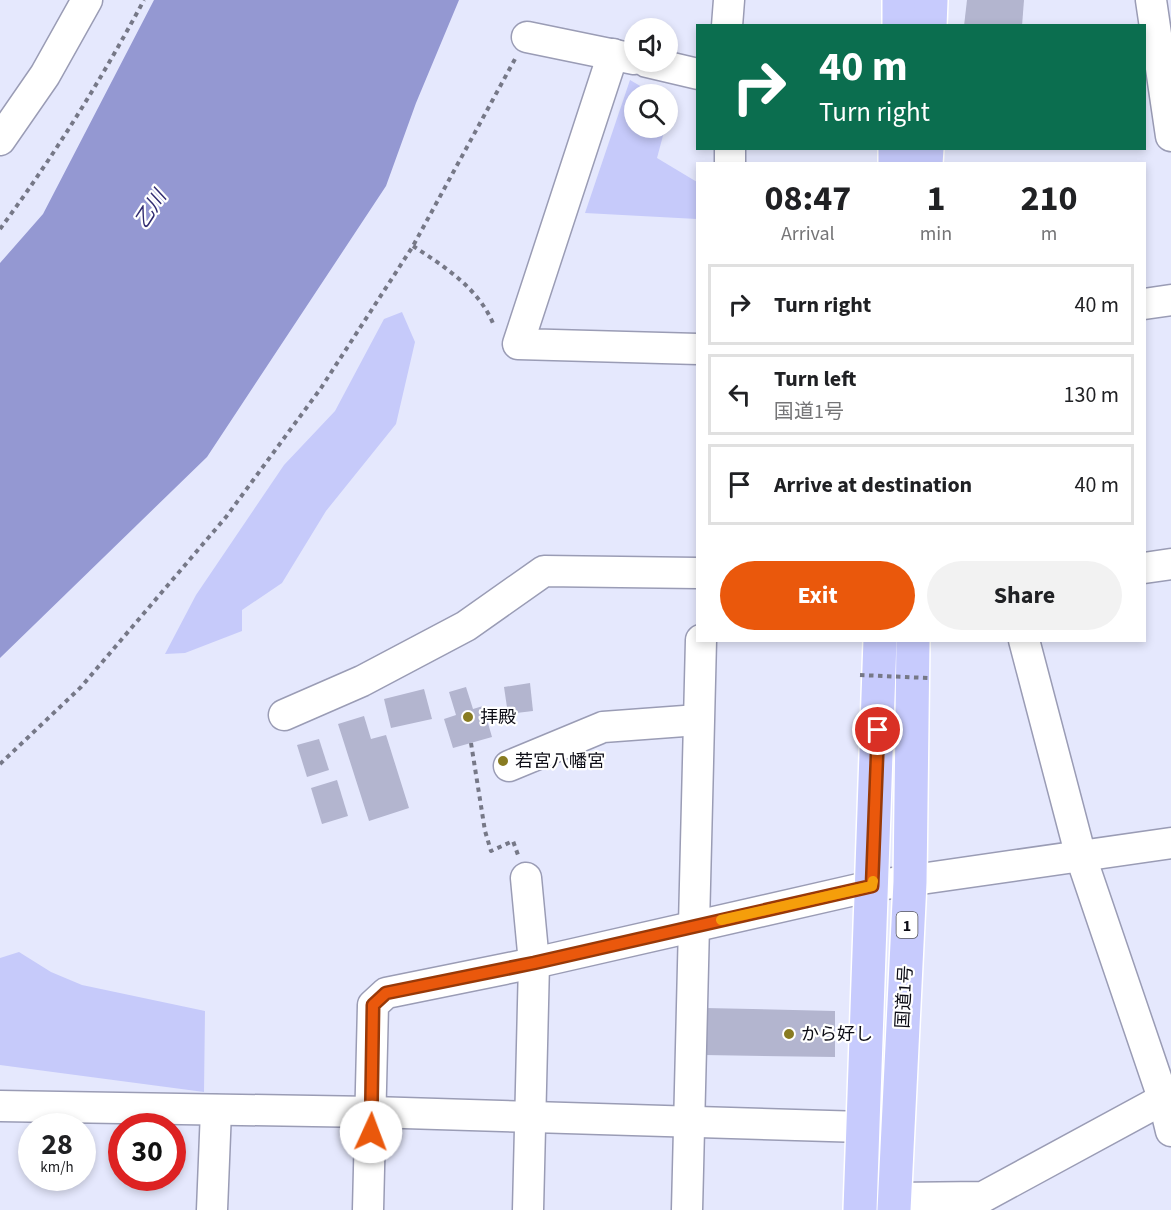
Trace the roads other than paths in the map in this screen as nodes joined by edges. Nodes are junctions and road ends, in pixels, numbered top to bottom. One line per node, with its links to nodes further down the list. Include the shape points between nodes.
1 (87, 0): 14 (street, via 45,75)
2 (729, 0): 6 (street)
3 (899, 0): 7 (highway)
4 (931, 0): 8 (highway)
5 (1150, 0): 13 (street)
6 (727, 24)
7 (899, 24)
8 (930, 24)
9 (527, 37): 10 (street)
10 (624, 56): 18 (street, via 518,344)
11 (678, 69): 12 (street)
12 (696, 74)
13 (1160, 92): 15 (street)
14 (4, 130)
15 (1171, 136)
16 (1171, 300): 17 (street)
17 (1146, 304)
18 (696, 349)
19 (1171, 564): 20 (street)
20 (1146, 568)
21 (696, 573): 26 (street, via 544,571 466,626 362,681)
22 (701, 642): 27 (street)
23 (880, 642): 33 (highway, 国道1号 / 1)
24 (913, 642): 32 (highway, 国道1号 / 1)
25 (1025, 642): 30 (street)
26 (284, 715)
27 (698, 720): 28 (street, via 603,727); 34 (street)
28 (509, 766)
29 (1171, 843): 30 (street)
30 (1081, 857): 32 (street); 36 (street)
31 (526, 878): 35 (street)
32 (910, 882): 33 (street); 44 (highway, 国道1号 / 1)
33 (872, 886): 34 (street); 42 (highway, 国道1号 / 1)
34 (693, 927): 35 (street); 41 (street)
35 (534, 963): 39 (street, via 386,993 373,1005); 40 (street)
36 (1167, 1097): 43 (street); 44 (street, via 983,1197)
37 (0, 1106): 38 (street)
38 (216, 1110): 39 (street); 45 (street)
39 (372, 1112): 40 (street); 46 (street)
40 (531, 1119): 41 (street); 47 (street)
41 (690, 1123): 42 (street); 48 (street)
42 (863, 1127): 49 (highway, 国道1号 / 1)
43 (1171, 1131)
44 (894, 1204)
45 (212, 1210)
46 (368, 1210)
47 (528, 1210)
48 (687, 1210)
49 (860, 1210)

